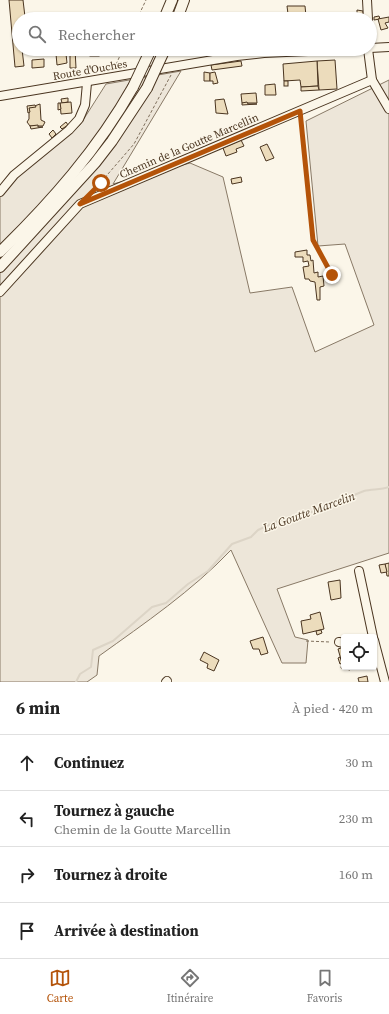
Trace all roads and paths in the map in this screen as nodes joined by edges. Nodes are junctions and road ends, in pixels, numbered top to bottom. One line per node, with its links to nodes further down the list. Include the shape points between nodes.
1 (146, 0): 5 (path)
2 (172, 0): 6 (main road)
3 (184, 0): 7 (main road)
4 (367, 0): 8 (street)
5 (140, 12)
6 (167, 12)
7 (180, 12)
8 (368, 12)
9 (389, 47): 10 (street)
10 (377, 48)
11 (120, 56): 17 (path)
12 (148, 56): 25 (main road, bridge, via 116,117 70,177)
13 (162, 56): 26 (main road, bridge, via 147,88 112,141)
14 (244, 56): 16 (street, Route d'Ouches)
15 (370, 56): 18 (street)
16 (176, 66): 17 (street, Route d'Ouches); 24 (path, via 134,144)
17 (111, 78): 19 (street, Route d'Ouches)
18 (372, 80): 21 (street); 22 (street, Chemin de la Goutte Marcellin)
19 (87, 82): 20 (street, Route d'Ouches); 23 (street, via 85,105 79,119 14,175)
20 (0, 96)
21 (389, 109)
22 (300, 111): 27 (path, via 313,240); 28 (street, Chemin de la Goutte Marcellin, via 80,204)
23 (0, 192)
24 (90, 194)
25 (0, 252)
26 (0, 267)
27 (332, 275)
28 (0, 292)
29 (359, 571): 30 (street)
30 (372, 634)
31 (306, 641): 32 (path)
32 (341, 643)
33 (377, 653): 34 (street)
34 (385, 682)

